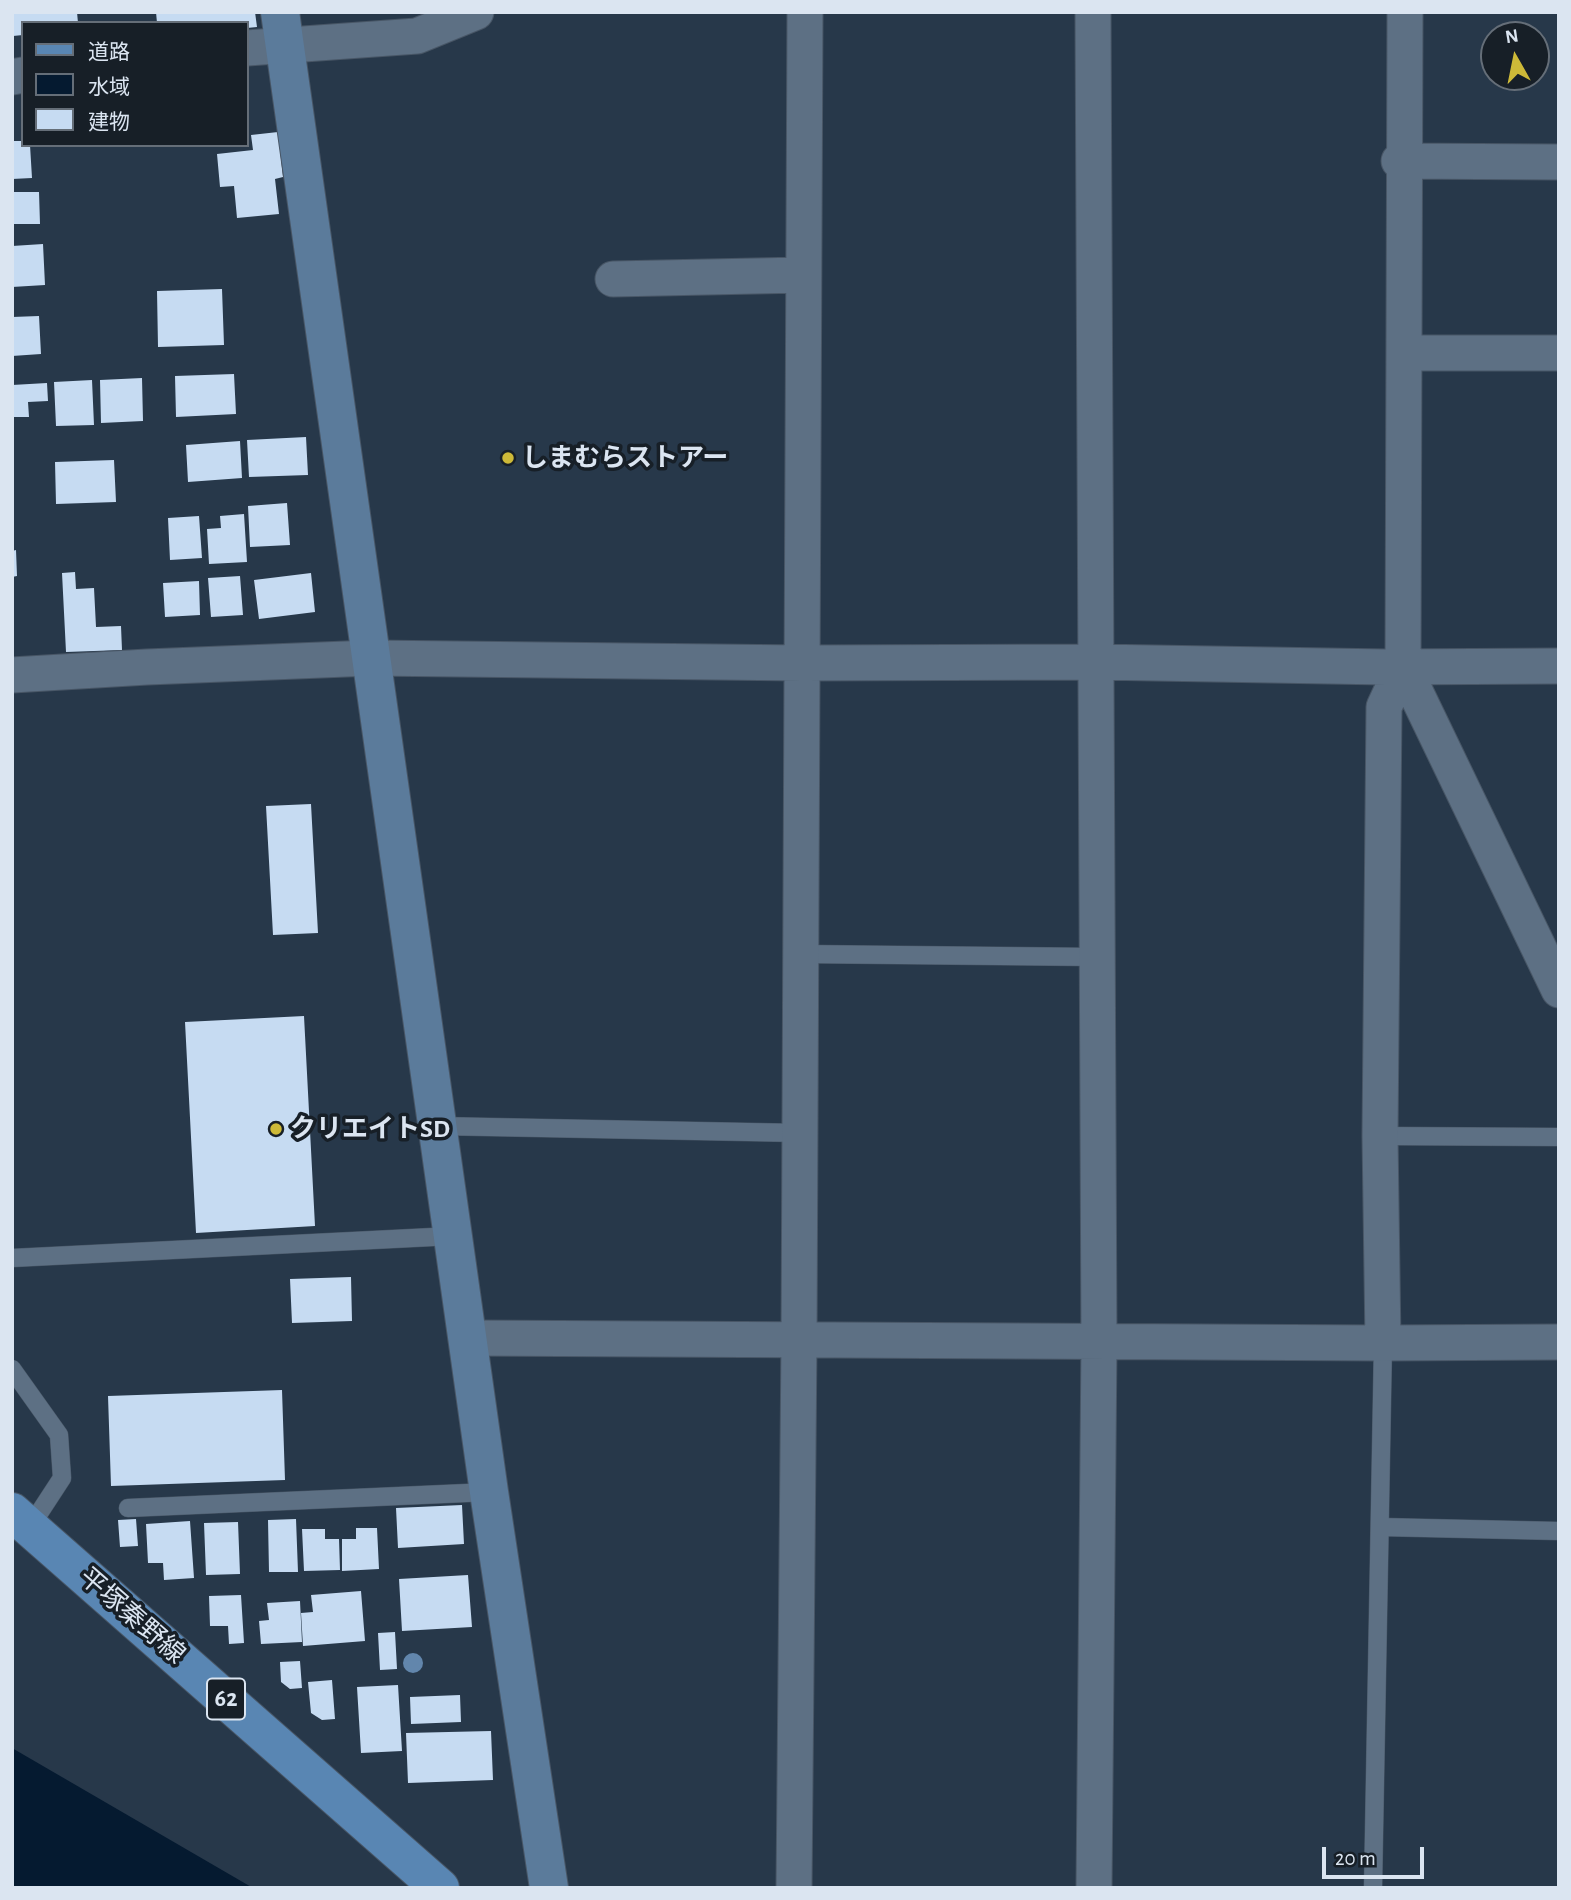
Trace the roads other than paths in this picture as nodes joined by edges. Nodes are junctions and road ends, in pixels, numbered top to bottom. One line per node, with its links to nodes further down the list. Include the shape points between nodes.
1 (476, 12): 5 (street, via 417,36)
2 (805, 12): 9 (street)
3 (1093, 12): 14 (street)
4 (1405, 12): 7 (street)
5 (283, 28): 6 (street); 13 (street)
6 (248, 47)
7 (1401, 162): 8 (street); 11 (street)
8 (1559, 162)
9 (803, 275): 10 (street); 15 (street)
10 (613, 279)
11 (1404, 353): 12 (street); 16 (street)
12 (1559, 353)
13 (371, 658): 15 (street); 18 (street); 22 (street)
14 (1096, 662): 15 (street); 16 (street); 20 (street)
15 (802, 663): 19 (street)
16 (1403, 666): 17 (street); 21 (street); 24 (street, via 1384,706)
17 (1559, 666)
18 (12, 675)
19 (800, 954): 20 (lane); 23 (street)
20 (1098, 957): 30 (street)
21 (1559, 990)
22 (437, 1126): 23 (lane); 26 (street)
23 (800, 1133): 29 (street)
24 (1380, 1136): 25 (lane); 32 (street)
25 (1559, 1137)
26 (453, 1236): 27 (lane); 28 (street)
27 (12, 1258)
28 (468, 1338): 29 (street); 34 (street)
29 (799, 1340): 30 (street); 41 (street)
30 (1099, 1342): 32 (street); 42 (street)
31 (1559, 1342): 32 (street)
32 (1383, 1343): 37 (lane)
33 (12, 1369): 36 (lane, via 59,1435 62,1478)
34 (489, 1492): 35 (lane); 40 (street)
35 (128, 1508)
36 (21, 1520): 39 (main road, 平塚秦野線 / 62)
37 (1380, 1527): 38 (lane); 43 (lane)
38 (1559, 1531)
39 (440, 1888)
40 (549, 1888)
41 (794, 1888)
42 (1094, 1888)
43 (1373, 1888)

